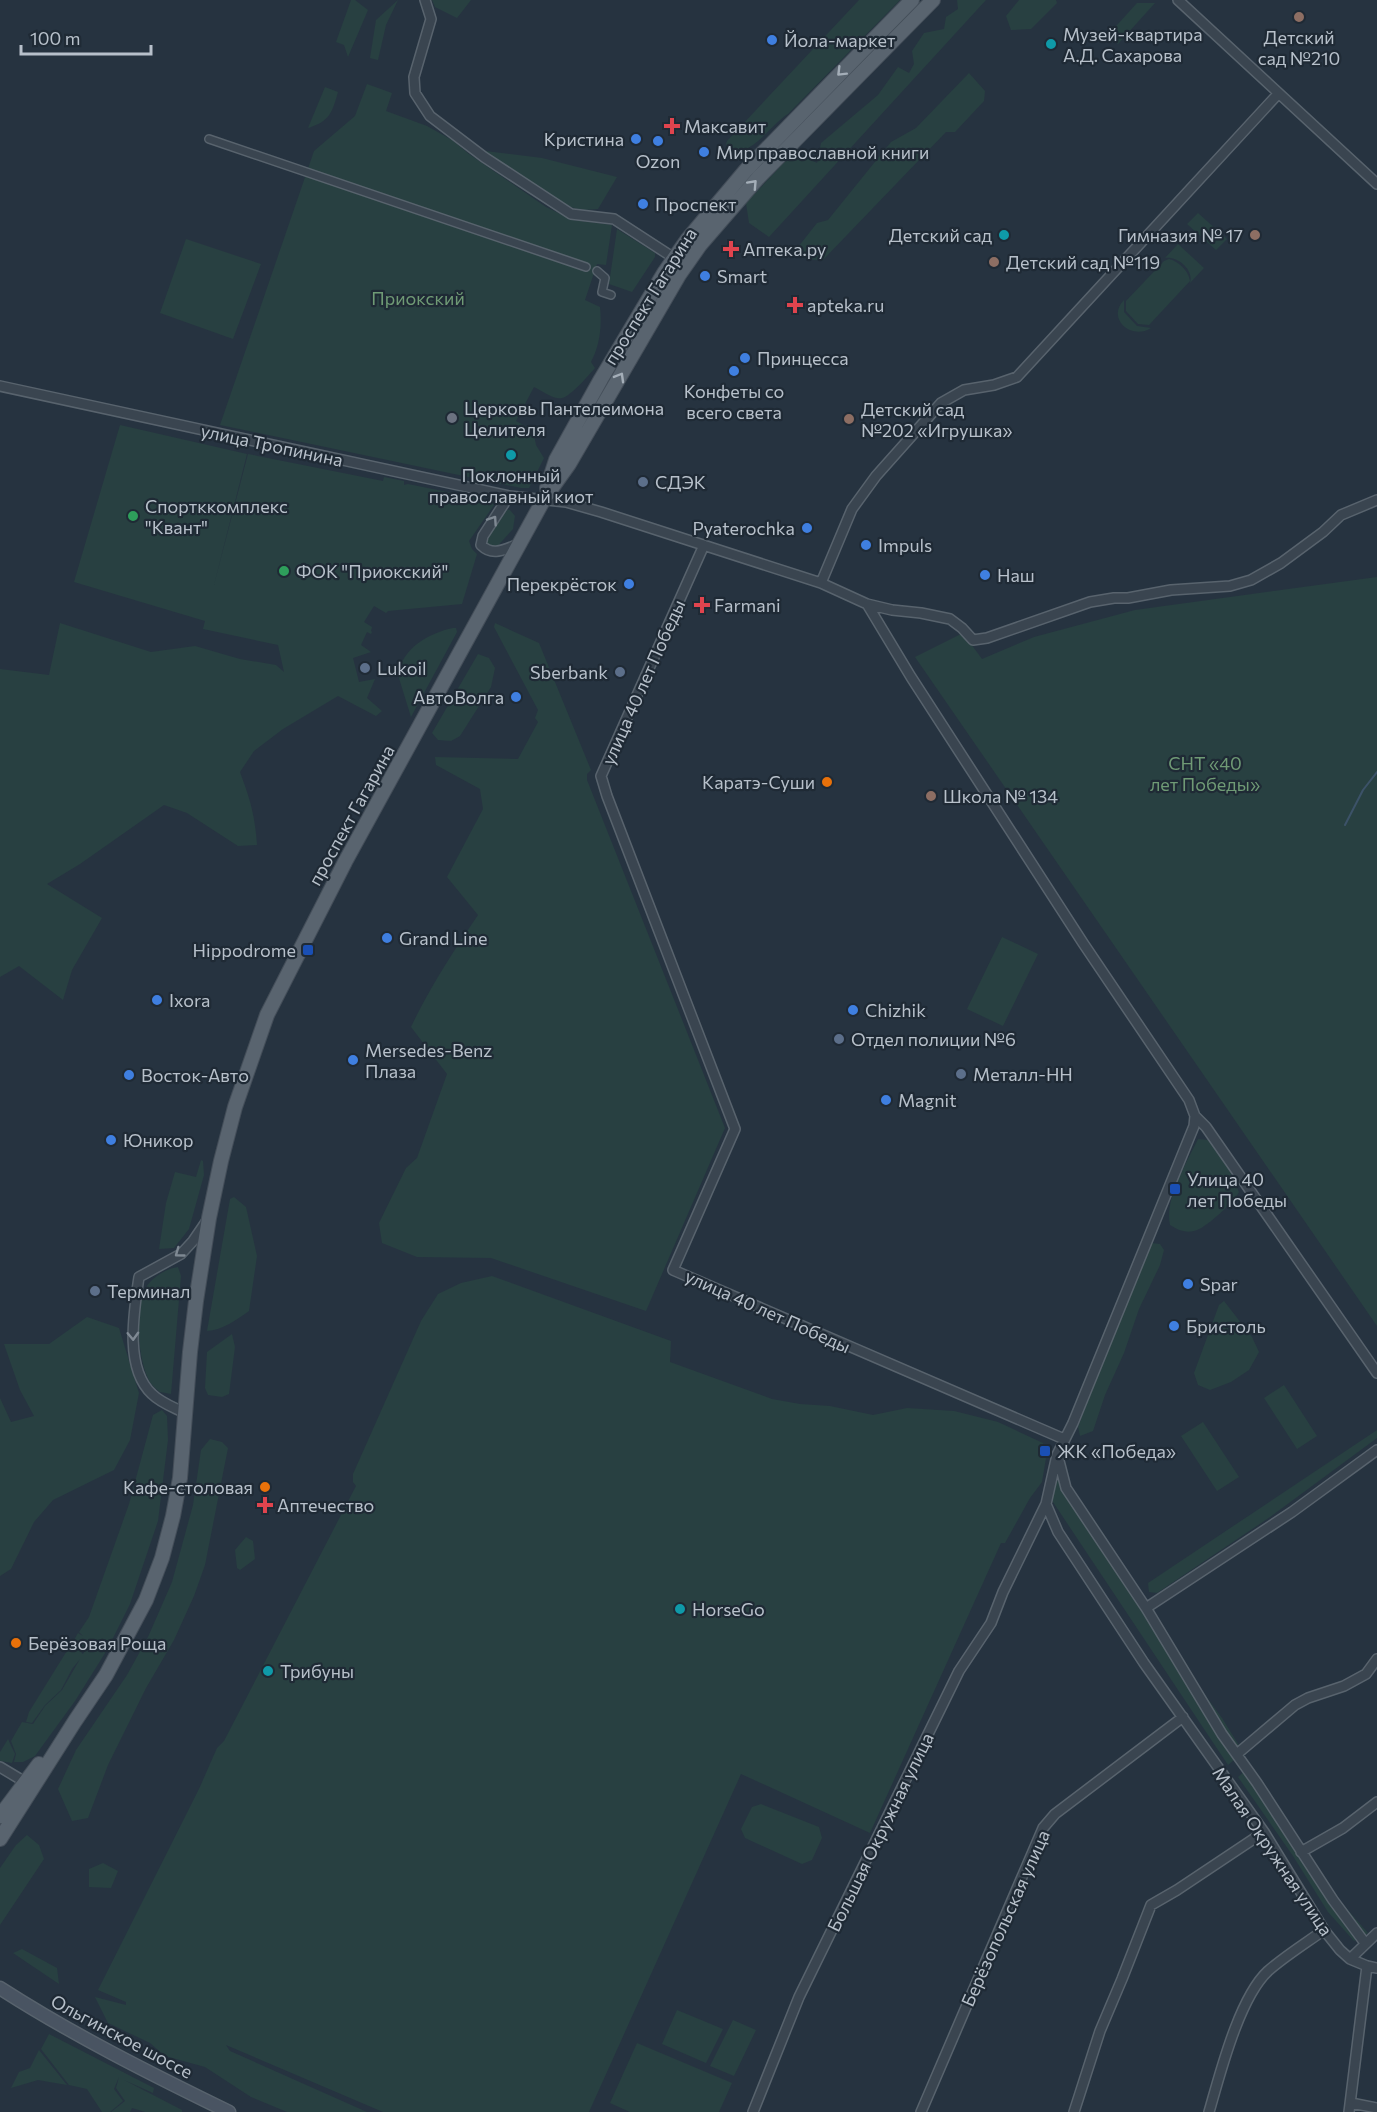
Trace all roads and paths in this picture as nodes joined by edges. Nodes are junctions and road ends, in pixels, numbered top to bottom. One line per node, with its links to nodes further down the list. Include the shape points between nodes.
1 (425, 0): 8 (street, via 430,28 414,85 429,116 571,213 614,219)
2 (912, 0): 8 (main road, проспект Гагарина, one-way to 8, via 746,170)
3 (933, 0): 12 (main road, проспект Гагарина, one-way to 3, via 700,245 758,178)
4 (1178, 0): 5 (street)
5 (1278, 94): 7 (street); 16 (street, via 1017,377 964,390 941,402 852,509)
6 (209, 139): 9 (street, via 591,269 605,278 602,292)
7 (1377, 184)
8 (674, 258): 12 (main road, проспект Гагарина, via 556,460)
9 (611, 295)
10 (0, 386): 11 (street, улица Тропинина)
11 (509, 496): 12 (street, улица Тропинина); 14 (street, one-way to 11, via 495,552 481,545)
12 (544, 499): 14 (main road, проспект Гагарина); 15 (street, улица Тропинина, via 584,507)
13 (1377, 500): 17 (street, улица Тропинина, via 1341,515 1281,563 1251,580 1230,586 1090,602 987,638 973,639 950,619)
14 (520, 544): 19 (main road, проспект Гагарина, via 345,862 267,1016 235,1107)
15 (704, 545): 16 (street, улица Тропинина); 22 (street, улица 40 лет Победы, via 601,776 735,1129 673,1270)
16 (821, 583): 17 (street, улица Тропинина)
17 (867, 604): 18 (street, via 1083,943 1189,1100)
18 (1195, 1116): 20 (street); 22 (street)
19 (209, 1218): 21 (main road, проспект Гагарина); 21 (street, one-way to 21, via 180,1254 139,1278 133,1322 135,1356 144,1384 163,1402)
20 (1377, 1373)
21 (185, 1413): 29 (main road, проспект Гагарина, via 180,1478 162,1558 130,1632)
22 (1064, 1439): 24 (street, Большая Окружная улица)
23 (1377, 1450): 26 (street, via 1292,1512)
24 (1058, 1455): 25 (street, Большая Окружная улица); 26 (street, via 1066,1488)
25 (1046, 1504): 28 (street, via 1077,1562); 50 (street, Большая Окружная улица, via 991,1623 959,1671 799,1997)
26 (1146, 1608): 30 (street)
27 (1377, 1659): 30 (street, via 1366,1674 1294,1705)
28 (1183, 1718): 35 (street, Малая Окружная улица); 51 (street, Берёзопольская улица, via 1055,1814 1043,1828)
29 (75, 1721): 32 (main road); 36 (main road)
30 (1237, 1754): 37 (street)
31 (0, 1767): 32 (street)
32 (25, 1782): 34 (main road)
33 (1377, 1802): 37 (street, via 1343,1828)
34 (0, 1816)
35 (1264, 1832): 38 (street, Малая Окружная улица); 52 (street, via 1151,1905 1100,2031)
36 (0, 1839)
37 (1301, 1852): 40 (street)
38 (1324, 1930): 41 (street, Малая Окружная улица); 53 (street, via 1267,1972 1252,1989 1229,2045)
39 (1377, 1933): 40 (street)
40 (1365, 1943): 41 (street)
41 (1350, 1959): 42 (street, Малая Окружная улица)
42 (1367, 1966): 43 (street, Малая Окружная улица); 47 (street)
43 (1377, 1968)
44 (0, 1988): 46 (main road, Ольгинское шоссе)
45 (0, 1997): 46 (main road)
46 (36, 2011): 49 (main road, Ольгинское шоссе)
47 (1350, 2108): 48 (street)
48 (1377, 2109)
49 (229, 2112)
50 (753, 2112)
51 (921, 2112)
52 (1074, 2112)
53 (1209, 2112)

